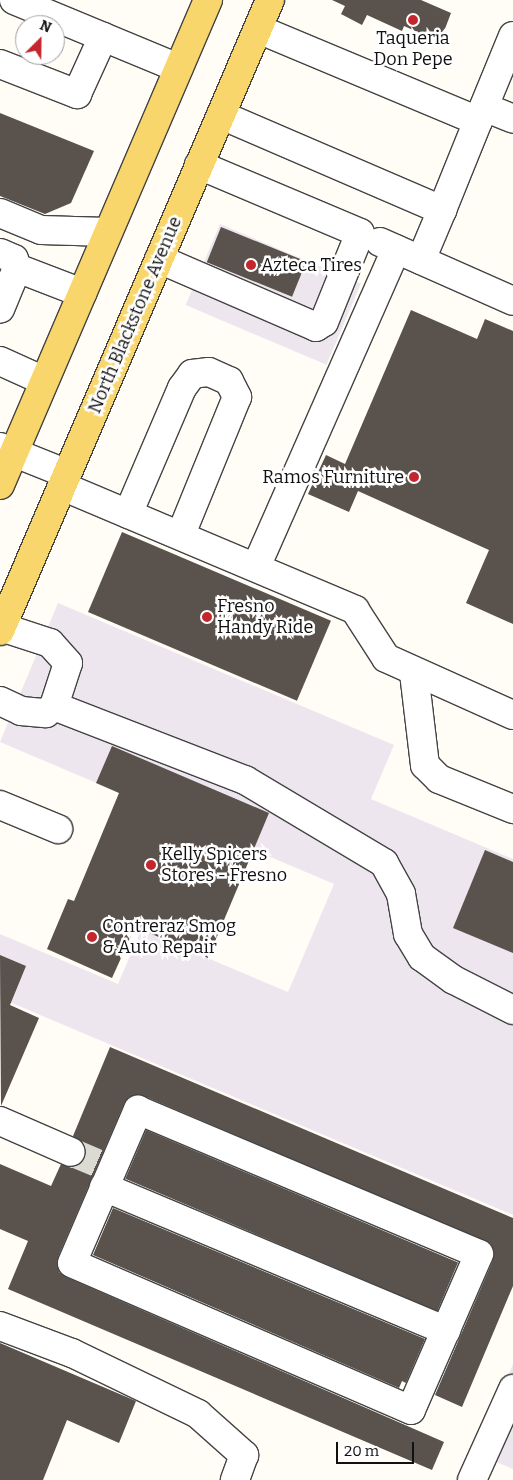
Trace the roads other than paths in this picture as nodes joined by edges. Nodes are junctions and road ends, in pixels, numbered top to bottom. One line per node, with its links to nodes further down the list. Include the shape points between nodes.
1 (14, 0): 6 (street)
2 (208, 0): 8 (main road)
3 (270, 0): 4 (main road, North Blackstone Avenue)
4 (258, 29): 9 (street); 10 (main road, North Blackstone Avenue)
5 (513, 36): 9 (street)
6 (103, 37): 7 (street, via 77,94); 8 (street)
7 (0, 64)
8 (178, 68): 15 (main road)
9 (481, 114): 11 (street); 13 (street)
10 (221, 115): 12 (main road, North Blackstone Avenue); 13 (street)
11 (513, 119)
12 (199, 165): 16 (street); 18 (main road, North Blackstone Avenue)
13 (442, 210): 19 (street)
14 (0, 213): 15 (street, via 40,230)
15 (108, 232): 21 (main road)
16 (360, 233): 17 (street); 18 (street, via 324,322 316,327)
17 (396, 249): 19 (street); 31 (street)
18 (159, 259): 27 (main road, North Blackstone Avenue)
19 (421, 260): 22 (street)
20 (8, 261): 21 (street); 23 (street)
21 (82, 293): 25 (main road)
22 (513, 301)
23 (0, 309)
24 (0, 361): 25 (street)
25 (44, 381): 26 (main road)
26 (7, 450): 27 (street); 28 (main road)
27 (64, 480): 29 (street); 32 (main road, North Blackstone Avenue)
28 (0, 486)
29 (128, 514): 30 (street); 30 (street, via 182,388 192,374 209,372 229,381 237,397)
30 (181, 534): 31 (street)
31 (256, 567): 33 (street, via 355,610 386,658)
32 (1, 629): 35 (street, via 50,643 68,663)
33 (414, 673): 36 (street); 38 (street, via 425,766 439,779)
34 (0, 701): 35 (street, via 36,714 46,713)
35 (54, 706): 40 (street, via 245,780 384,863 401,894 408,934 422,957 454,980)
36 (513, 715)
37 (0, 805): 39 (street)
38 (513, 809)
39 (58, 829)
40 (513, 1010)
41 (0, 1121): 42 (street)
42 (71, 1152)
43 (105, 1173): 45 (street); 45 (street, via 138,1110 479,1254); 45 (street, via 72,1262 412,1410)
44 (0, 1326): 47 (street, via 72,1352 198,1414 244,1456)
45 (446, 1332)
46 (513, 1389): 48 (street)
47 (235, 1480)
48 (472, 1480)

